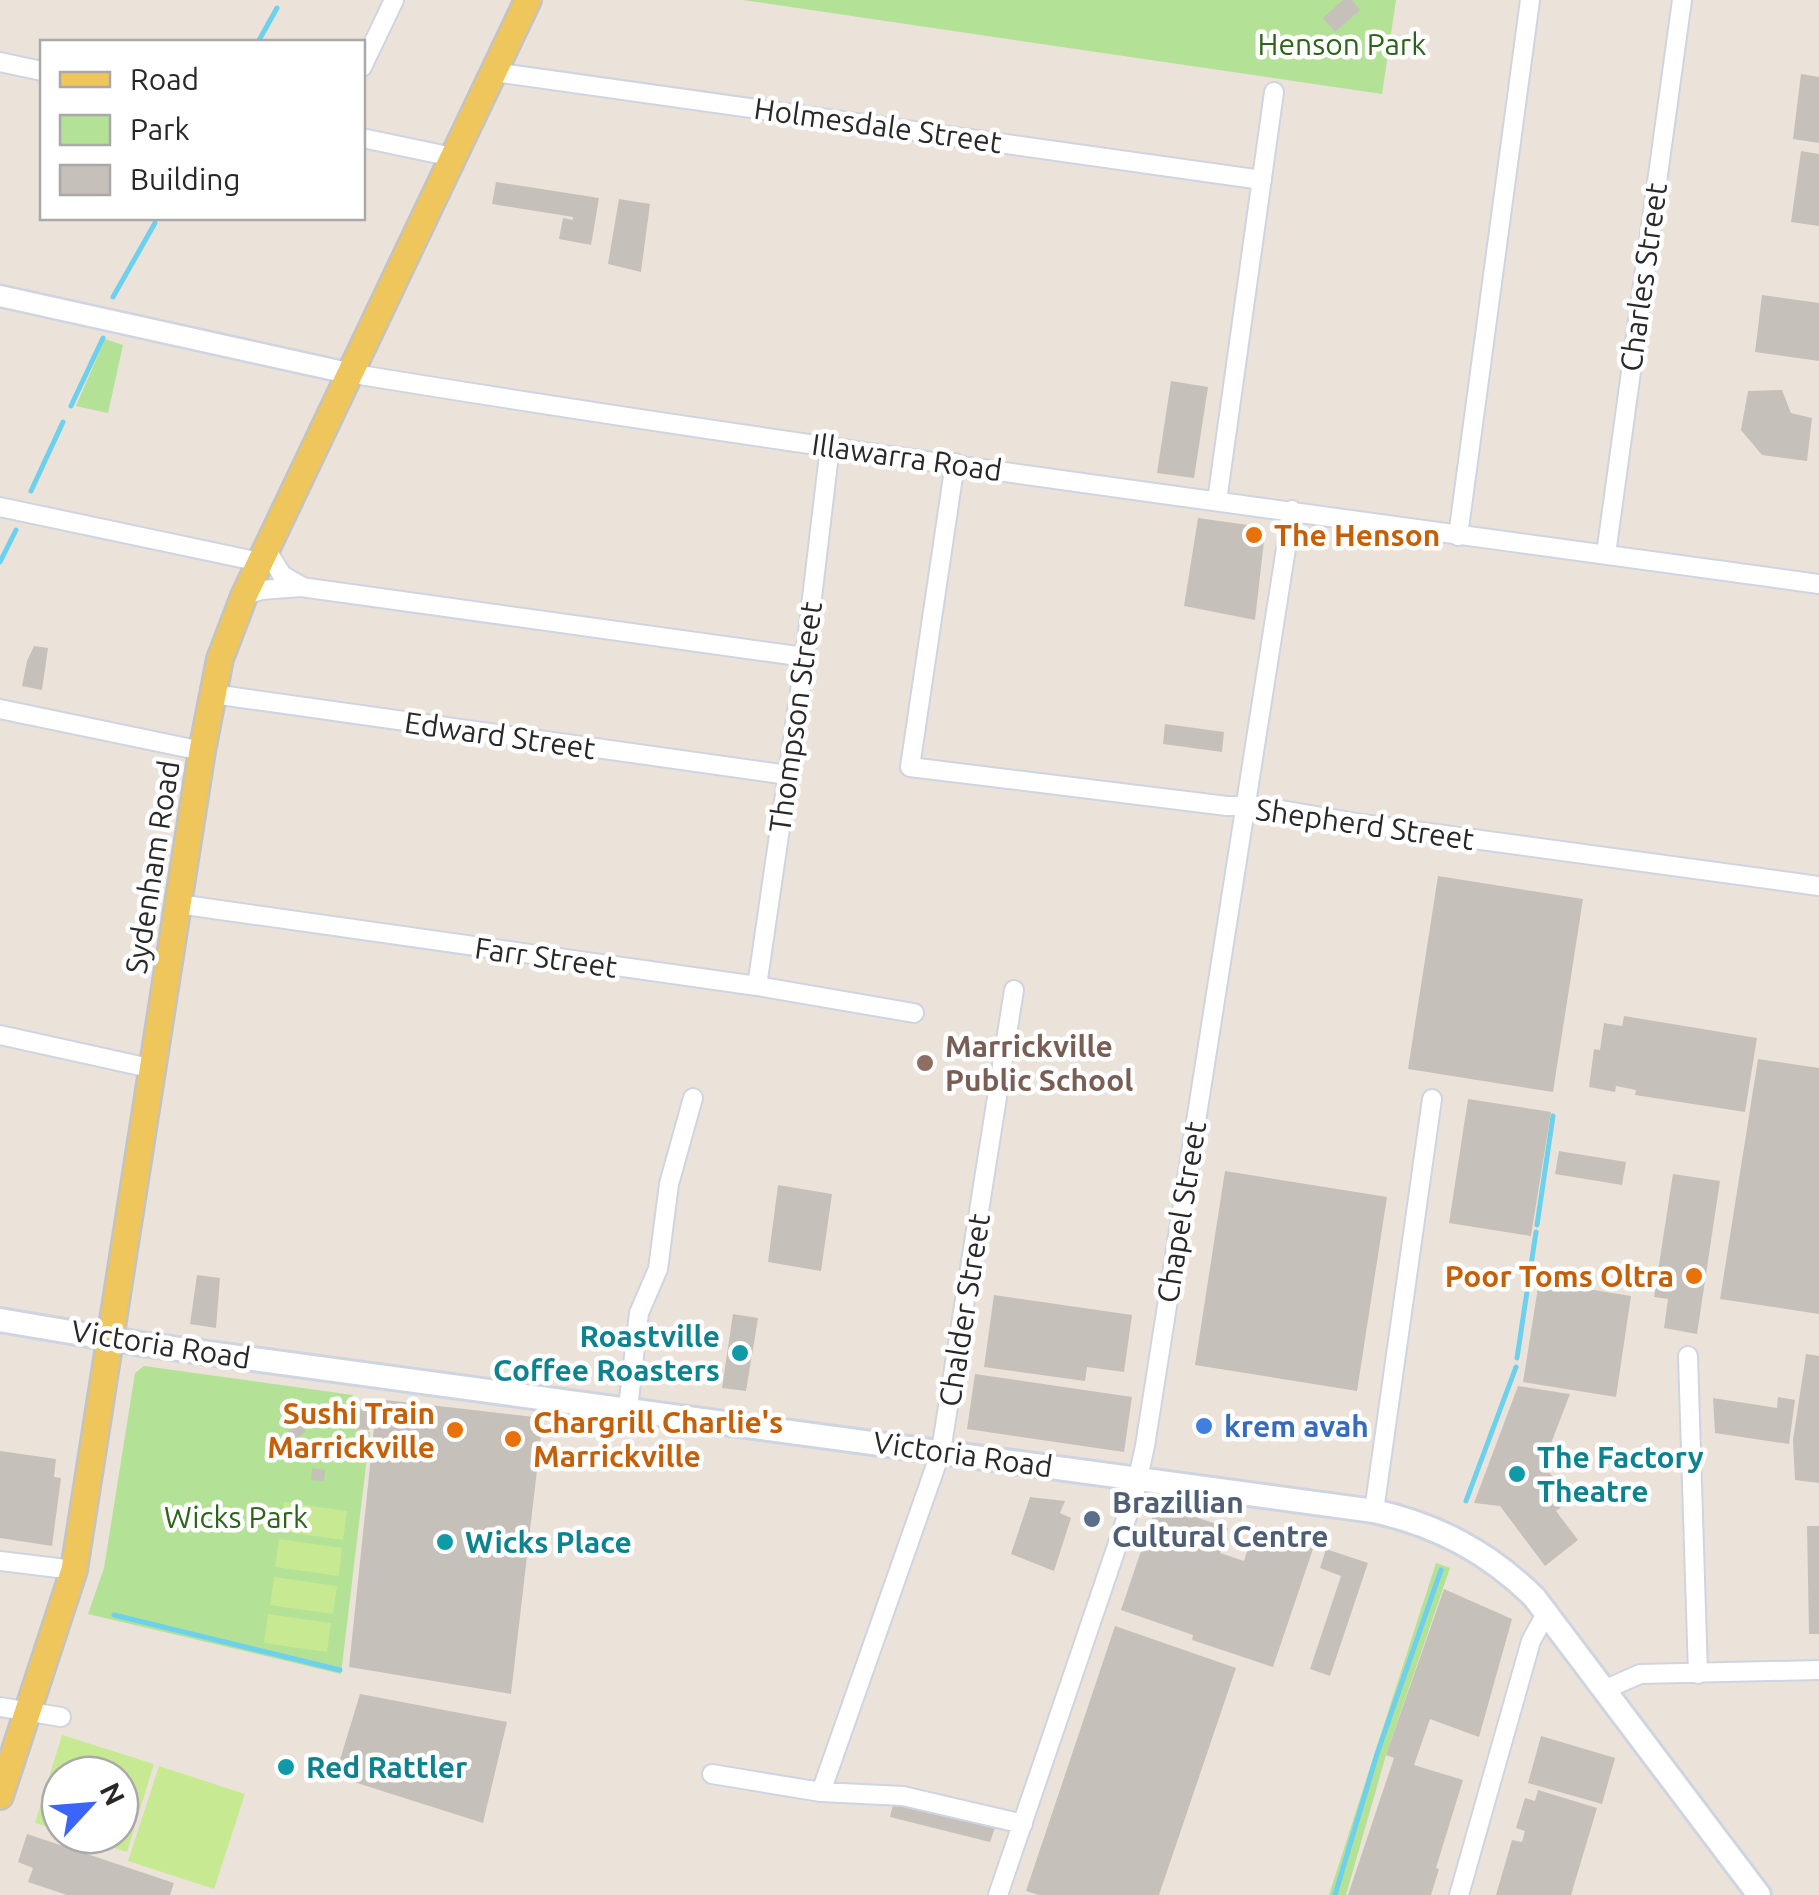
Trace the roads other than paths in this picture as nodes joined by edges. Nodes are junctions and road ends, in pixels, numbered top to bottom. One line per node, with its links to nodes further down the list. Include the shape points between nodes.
1 (394, 0): 5 (street)
2 (528, 0): 8 (main road, Sydenham Road)
3 (1530, 0): 20 (street)
4 (1682, 0): 21 (street, Charles Street)
5 (365, 61)
6 (0, 62): 7 (street)
7 (40, 71)
8 (494, 72): 11 (main road, Sydenham Road); 12 (street, Holmesdale Street)
9 (1274, 92): 12 (street)
10 (365, 139): 11 (street)
11 (453, 158): 14 (main road, Sydenham Road)
12 (1262, 180): 17 (street)
13 (0, 296): 14 (street, Illawarra Road)
14 (348, 373): 15 (street, Illawarra Road); 22 (main road, Sydenham Road)
15 (830, 446): 16 (street, Illawarra Road); 26 (street, Thompson Street)
16 (955, 463): 17 (street, Illawarra Road); 31 (street, Shepherd Street, via 910,767)
17 (1217, 501): 19 (street, Illawarra Road)
18 (0, 507): 22 (street)
19 (1292, 510): 20 (street, Illawarra Road); 31 (street, Chapel Street)
20 (1458, 536): 21 (street, Illawarra Road)
21 (1606, 554): 23 (street, Illawarra Road)
22 (263, 555): 24 (street); 25 (main road, Sydenham Road)
23 (1819, 584)
24 (301, 587): 25 (street); 26 (street)
25 (244, 596): 27 (main road, Sydenham Road)
26 (805, 658): 30 (street, Thompson Street)
27 (212, 694): 29 (main road, Sydenham Road); 30 (street, Edward Street)
28 (0, 709): 29 (street)
29 (202, 752): 33 (main road, Sydenham Road)
30 (788, 776): 34 (street, Thompson Street)
31 (1246, 806): 32 (street, Shepherd Street); 46 (street, Chapel Street)
32 (1819, 886)
33 (178, 904): 34 (street, Farr Street); 38 (main road, Sydenham Road)
34 (757, 986): 36 (street, Farr Street)
35 (1014, 990): 45 (street, Chalder Street)
36 (914, 1012)
37 (0, 1036): 38 (street)
38 (154, 1069): 42 (main road, Sydenham Road)
39 (693, 1098): 44 (street, via 668,1184 658,1268 639,1313)
40 (1432, 1099): 47 (street)
41 (0, 1320): 42 (main road, Victoria Road)
42 (110, 1337): 44 (main road, Victoria Road); 49 (main road, Sydenham Road)
43 (1688, 1356): 52 (street)
44 (628, 1408): 45 (main road, Victoria Road)
45 (941, 1451): 46 (main road, Victoria Road); 58 (street, Chalder Street)
46 (1138, 1479): 47 (main road, Victoria Road); 60 (street, Chapel Street)
47 (1374, 1511): 50 (main road, Victoria Road, via 1464,1543 1519,1582)
48 (0, 1562): 49 (street)
49 (74, 1570): 55 (main road, Sydenham Road)
50 (1547, 1612): 53 (main road, Victoria Road); 63 (street, via 1531,1641)
51 (1819, 1670): 52 (street)
52 (1698, 1674): 53 (street, via 1640,1674)
53 (1604, 1690): 61 (main road, Victoria Road)
54 (0, 1708): 55 (street)
55 (28, 1711): 56 (street); 59 (main road, Sydenham Road)
56 (61, 1717)
57 (712, 1774): 58 (street)
58 (821, 1792): 60 (street, via 903,1796)
59 (0, 1796)
60 (1023, 1824): 62 (street, Chapel Street)
61 (1753, 1892)
62 (998, 1895)
63 (1459, 1895)

